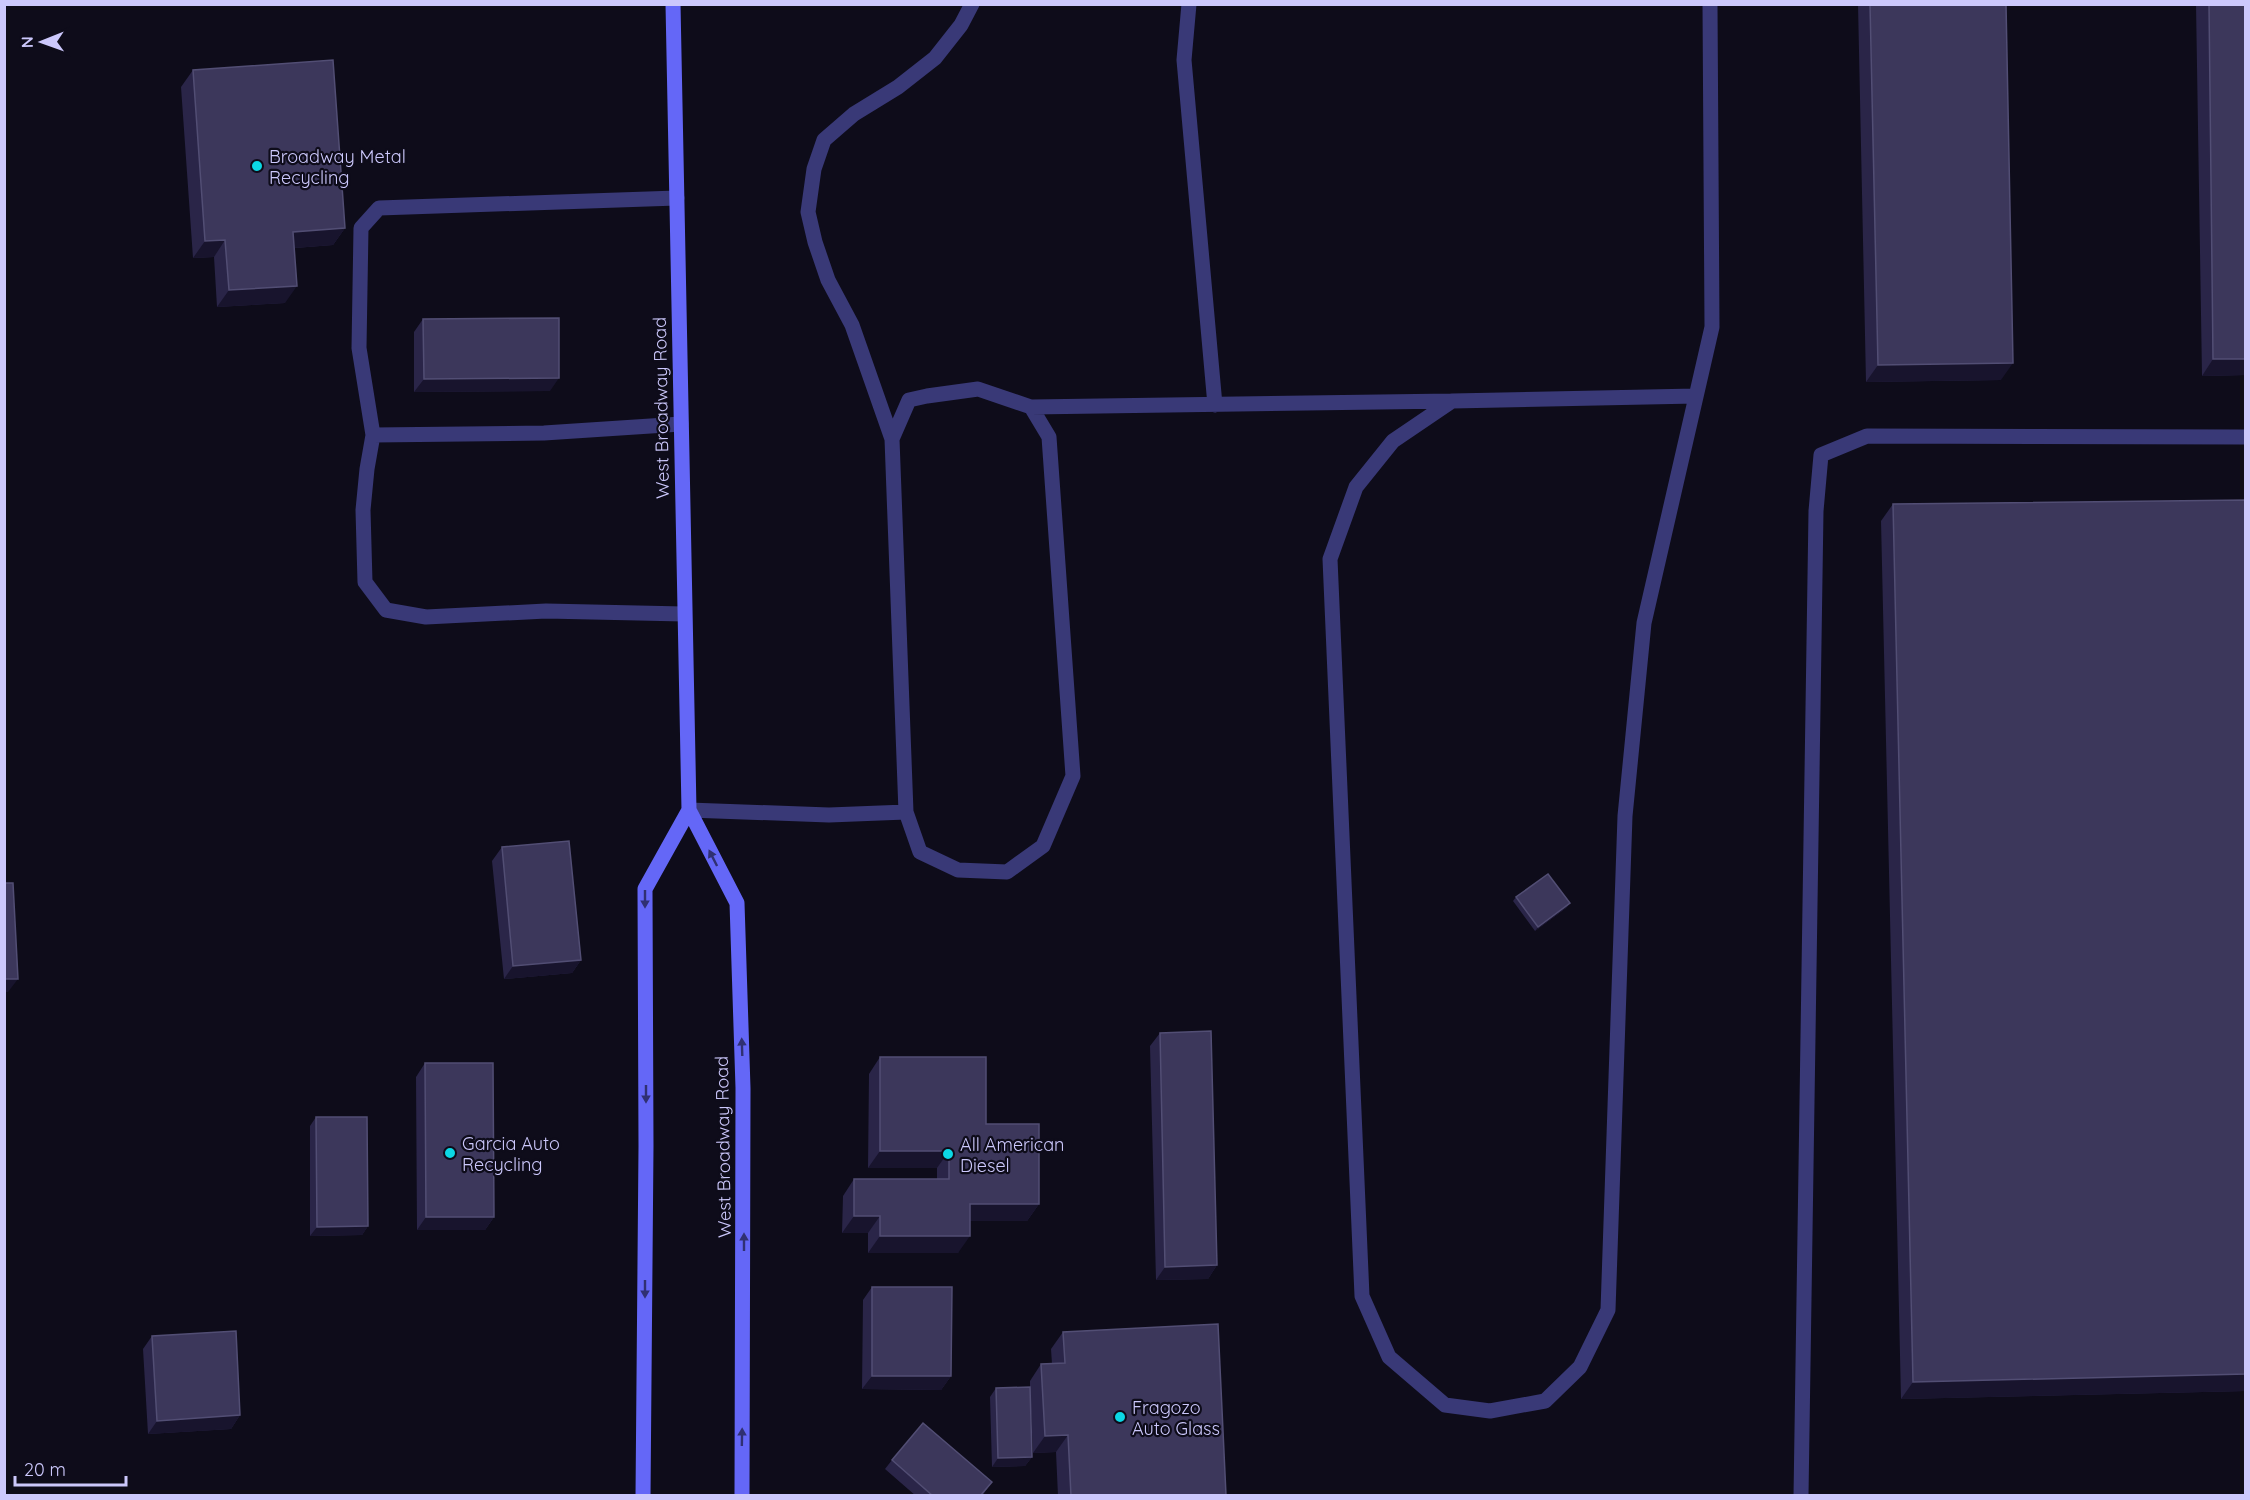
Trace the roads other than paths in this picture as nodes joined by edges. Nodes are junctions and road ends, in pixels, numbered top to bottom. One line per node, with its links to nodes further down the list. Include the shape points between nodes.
1 (674, 4): 5 (main road, West Broadway Road)
2 (972, 4): 13 (lane, via 935,58 854,114 824,140 814,169 808,212 815,242 828,280 852,325)
3 (1189, 4): 8 (lane, via 1184,60)
4 (1710, 4): 6 (lane, via 1712,327)
5 (677, 198): 10 (main road, West Broadway Road); 11 (lane, via 379,208 361,228 359,348)
6 (1696, 396): 7 (lane); 7 (lane, via 1644,623 1625,816 1608,1310 1580,1366 1545,1401 1490,1411 1445,1405 1389,1357 1362,1296 1330,559 1356,487 1394,441)
7 (1452, 401): 8 (lane)
8 (1215, 405): 9 (lane)
9 (1031, 407): 13 (lane, via 978,389 909,400); 16 (lane, via 1049,437 1073,776 1043,846 1006,872 958,870 920,852)
10 (681, 424): 11 (lane, via 544,433); 14 (main road, West Broadway Road)
11 (374, 435): 14 (lane, via 363,510 365,582 386,610 426,617 546,611)
12 (2246, 437): 19 (lane, via 1867,436 1821,454 1816,523)
13 (892, 440): 16 (lane)
14 (684, 614): 15 (main road, West Broadway Road)
15 (689, 810): 16 (lane, via 828,815); 17 (main road, one-way to 17, via 645,889); 18 (main road, West Broadway Road, one-way to 15, via 743,1088 737,903)
16 (906, 812)
17 (643, 1496)
18 (742, 1496)
19 (1801, 1496)

